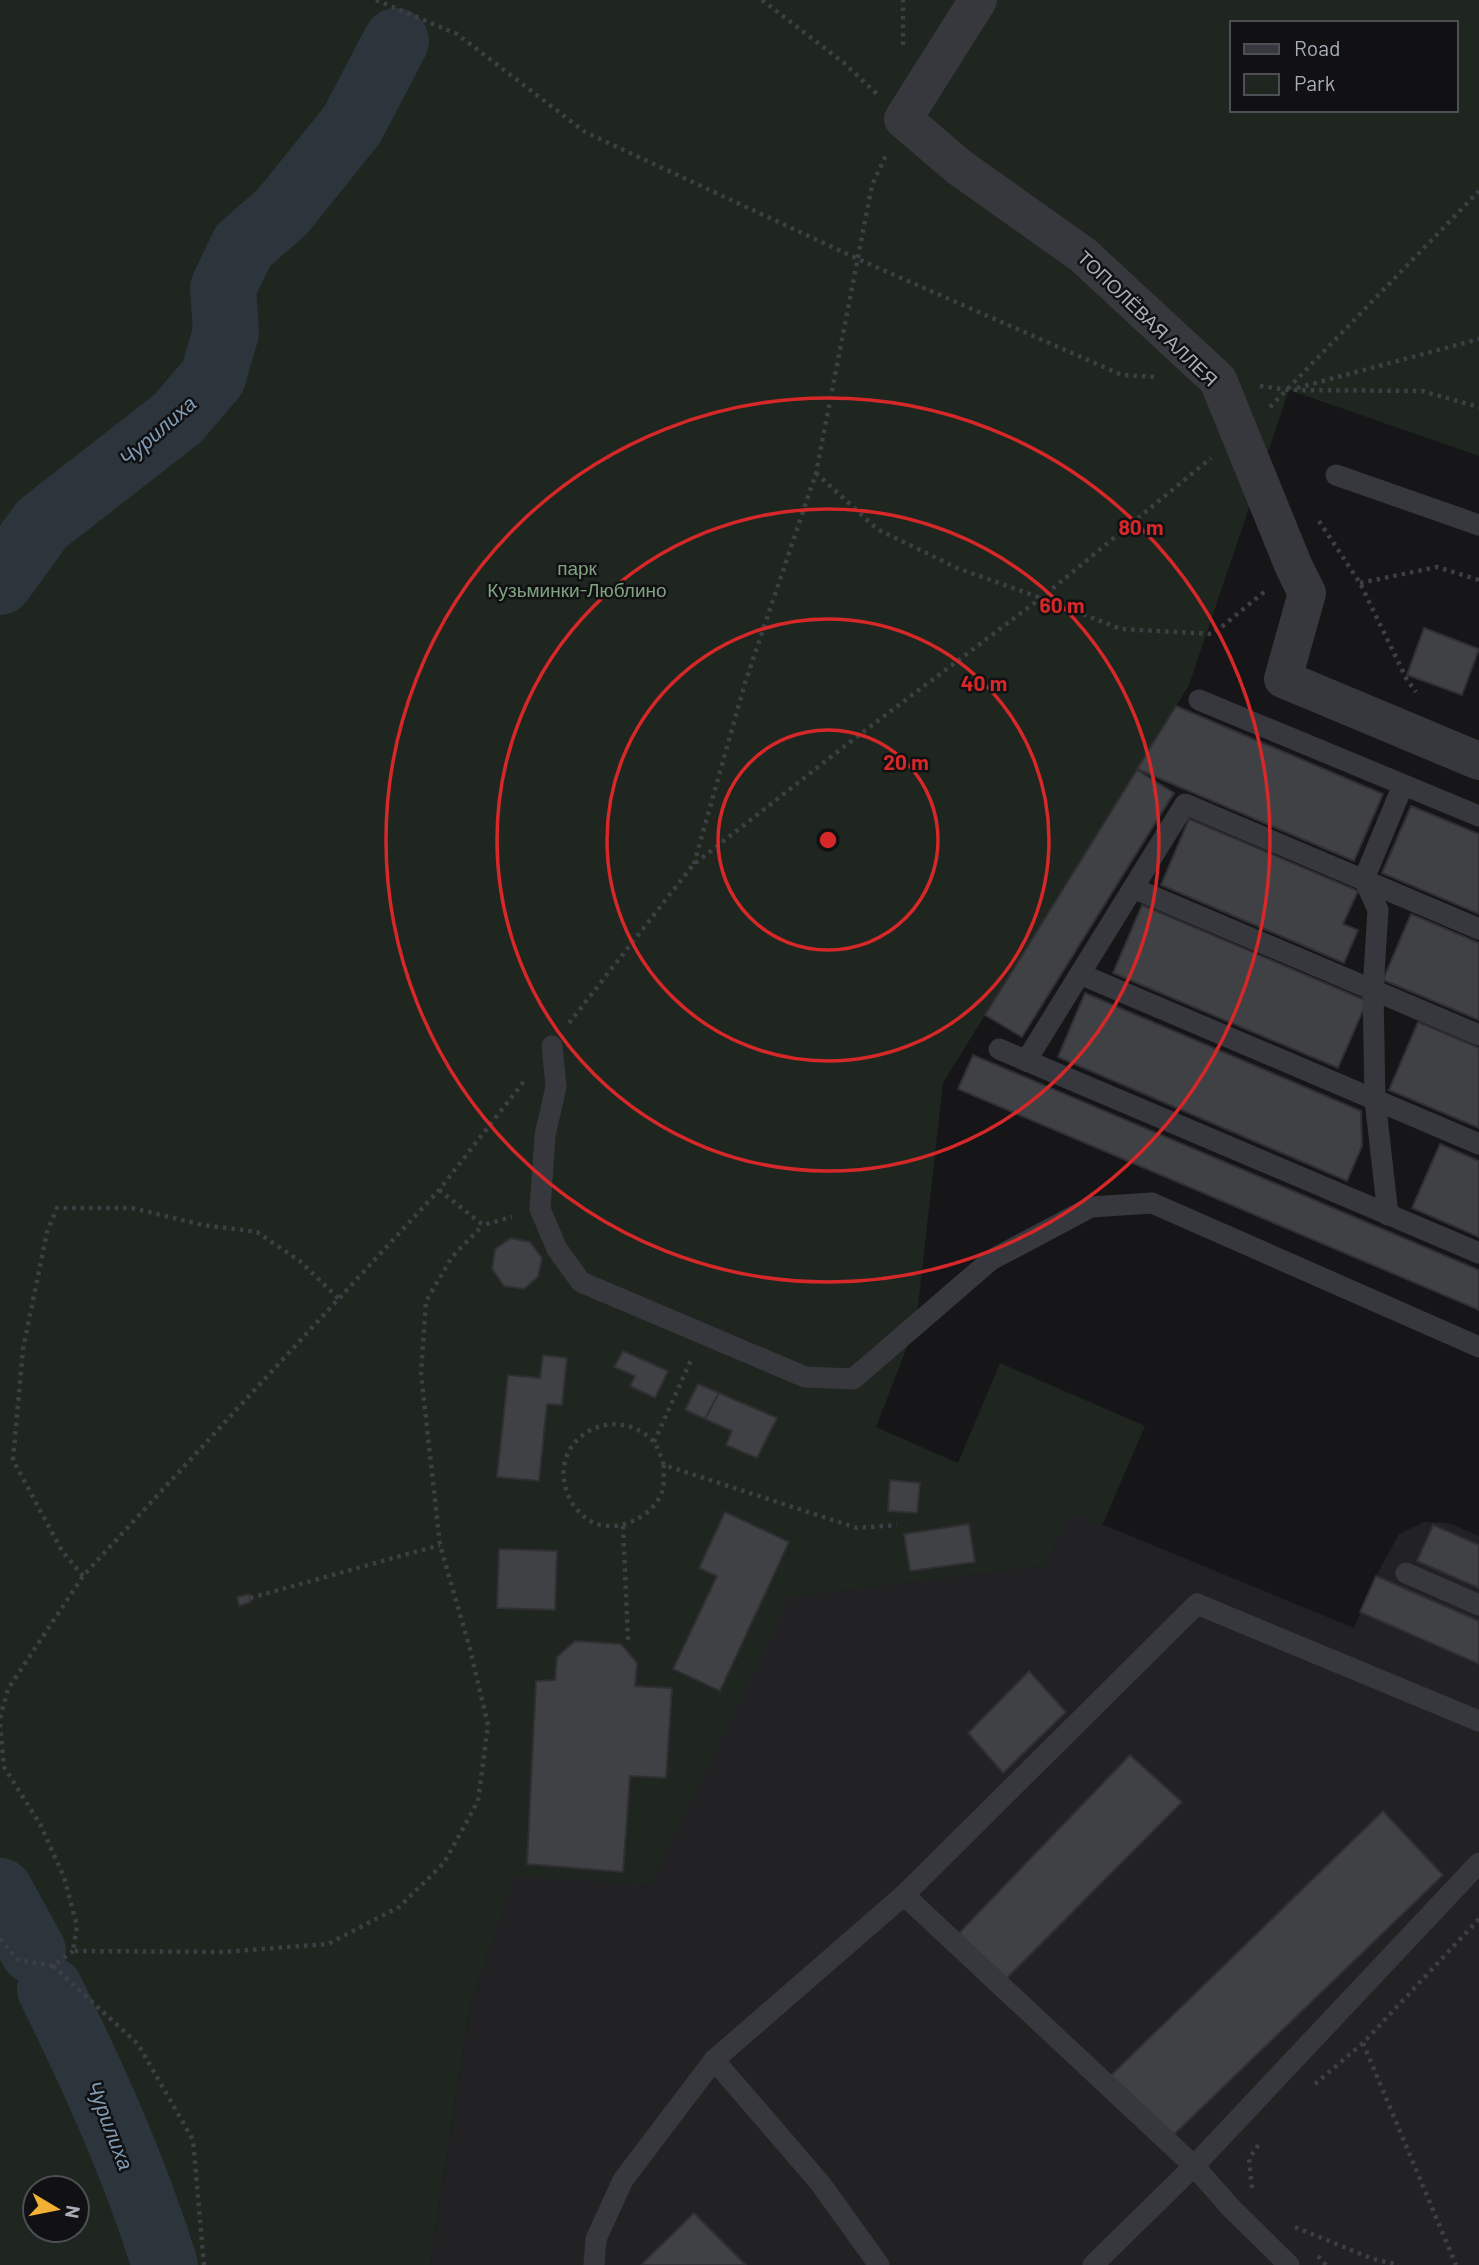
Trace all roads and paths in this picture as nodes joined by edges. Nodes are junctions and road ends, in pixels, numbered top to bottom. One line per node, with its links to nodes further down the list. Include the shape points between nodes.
1 (376, 0): 6 (path, via 457,34 585,132)
2 (762, 0): 4 (path, via 844,63)
3 (978, 0): 4 (street)
4 (903, 120): 6 (path, via 872,185); 8 (street, ТОПОЛЁВАЯ АЛЛЕЯ, via 959,167 1083,255)
5 (1479, 191): 9 (path)
6 (858, 259): 8 (path, via 1122,375); 12 (path)
7 (1479, 338): 9 (path)
8 (1218, 380): 9 (path); 11 (street, ТОПОЛЁВАЯ АЛЛЕЯ)
9 (1289, 390): 10 (path, via 1422,391); 11 (path)
10 (1479, 407)
11 (1240, 434): 16 (street, ТОПОЛЁВАЯ АЛЛЕЯ); 19 (path)
12 (816, 472): 19 (path, via 877,529 957,568); 19 (path, via 745,682 693,865)
13 (1336, 475): 15 (lane)
14 (1314, 513): 18 (path)
15 (1479, 525)
16 (1294, 567): 19 (path, via 1213,634 1121,629); 22 (street, ТОПОЛЁВАЯ АЛЛЕЯ, via 1307,593 1283,679)
17 (1479, 580): 18 (path, via 1437,566)
18 (1360, 583): 21 (path)
19 (1041, 598)
20 (1199, 700): 23 (lane)
21 (1421, 700)
22 (1479, 761)
23 (1403, 785): 24 (lane); 25 (lane)
24 (1479, 816)
25 (1364, 879): 26 (lane, via 1185,804); 27 (lane); 29 (lane, via 1378,910)
26 (1133, 888): 28 (lane); 29 (lane)
27 (1479, 929)
28 (1080, 974): 33 (lane); 34 (lane)
29 (1373, 990): 30 (lane); 34 (lane)
30 (1479, 1035)
31 (552, 1046): 37 (lane, via 556,1087 545,1135)
32 (999, 1049): 33 (lane)
33 (1026, 1061): 38 (lane)
34 (1375, 1100): 35 (lane); 38 (lane)
35 (1479, 1144)
36 (439, 1190): 39 (path)
37 (540, 1209): 39 (path); 43 (lane, via 557,1249 581,1282)
38 (1388, 1215): 40 (lane)
39 (483, 1225): 49 (path, via 452,1257 426,1301 421,1373)
40 (1479, 1253)
41 (374, 1259): 42 (path)
42 (338, 1299): 51 (path); 51 (path, via 300,1261 257,1232 132,1208 57,1208 47,1232 23,1349 13,1460 62,1551)
43 (701, 1333): 44 (lane, via 805,1377 853,1379 991,1260 1091,1206 1152,1203); 45 (path)
44 (1479, 1347)
45 (654, 1442): 46 (path); 47 (path, via 630,1426 603,1424 580,1436 564,1458 563,1485 575,1509 597,1524)
46 (664, 1465): 47 (path, via 662,1492 647,1514); 48 (path, via 857,1528)
47 (623, 1525): 54 (path)
48 (897, 1525)
49 (440, 1545): 52 (path); 62 (path, via 488,1725 478,1801 444,1863 398,1907 328,1944 223,1952)
50 (1406, 1573): 53 (lane)
51 (83, 1576): 55 (path, via 8,1689)
52 (250, 1598)
53 (1479, 1605)
54 (628, 1640)
55 (0, 1718)
56 (1479, 1721): 59 (lane, via 1197,1604)
57 (0, 1724): 62 (path, via 4,1767 40,1824 64,1877 77,1926)
58 (1479, 1863): 68 (lane)
59 (904, 1895): 65 (lane); 68 (lane)
60 (1479, 1919): 64 (path)
61 (0, 1939): 63 (path, via 18,1960)
62 (73, 1951): 63 (path)
63 (53, 1966): 72 (path, via 138,2044 193,2140)
64 (1363, 2043): 66 (path); 79 (path)
65 (713, 2060): 73 (lane, via 623,2180 596,2239); 74 (lane, via 820,2183)
66 (1306, 2092)
67 (1263, 2138): 69 (path, via 1248,2159)
68 (1194, 2166): 75 (lane); 76 (lane)
69 (1253, 2194)
70 (1293, 2232): 78 (path, via 1284,2223)
71 (1309, 2248): 77 (path)
72 (204, 2265)
73 (594, 2265)
74 (879, 2265)
75 (1093, 2265)
76 (1289, 2265)
77 (1326, 2265)
78 (1399, 2265)
79 (1456, 2265)

